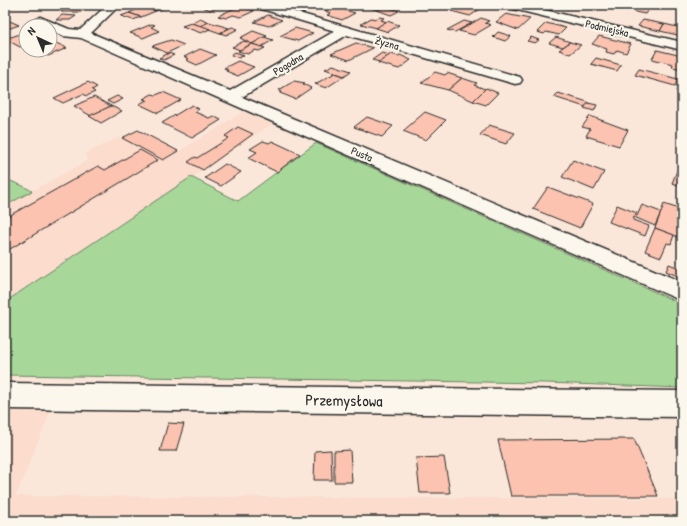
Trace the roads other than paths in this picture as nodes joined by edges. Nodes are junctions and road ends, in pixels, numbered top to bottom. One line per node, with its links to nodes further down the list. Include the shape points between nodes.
1 (114, 5): 6 (street)
2 (259, 5): 5 (street, Żyzna)
3 (509, 5): 7 (street, Podmiejska)
4 (58, 30): 6 (street, Pusta)
5 (344, 31): 8 (street, Żyzna); 9 (street, Pogodna)
6 (83, 34): 9 (street, Pusta)
7 (682, 46)
8 (515, 80)
9 (232, 97): 10 (street, Pusta)
10 (682, 292)
11 (5, 396): 12 (street, Przemysłowa)
12 (682, 404)

